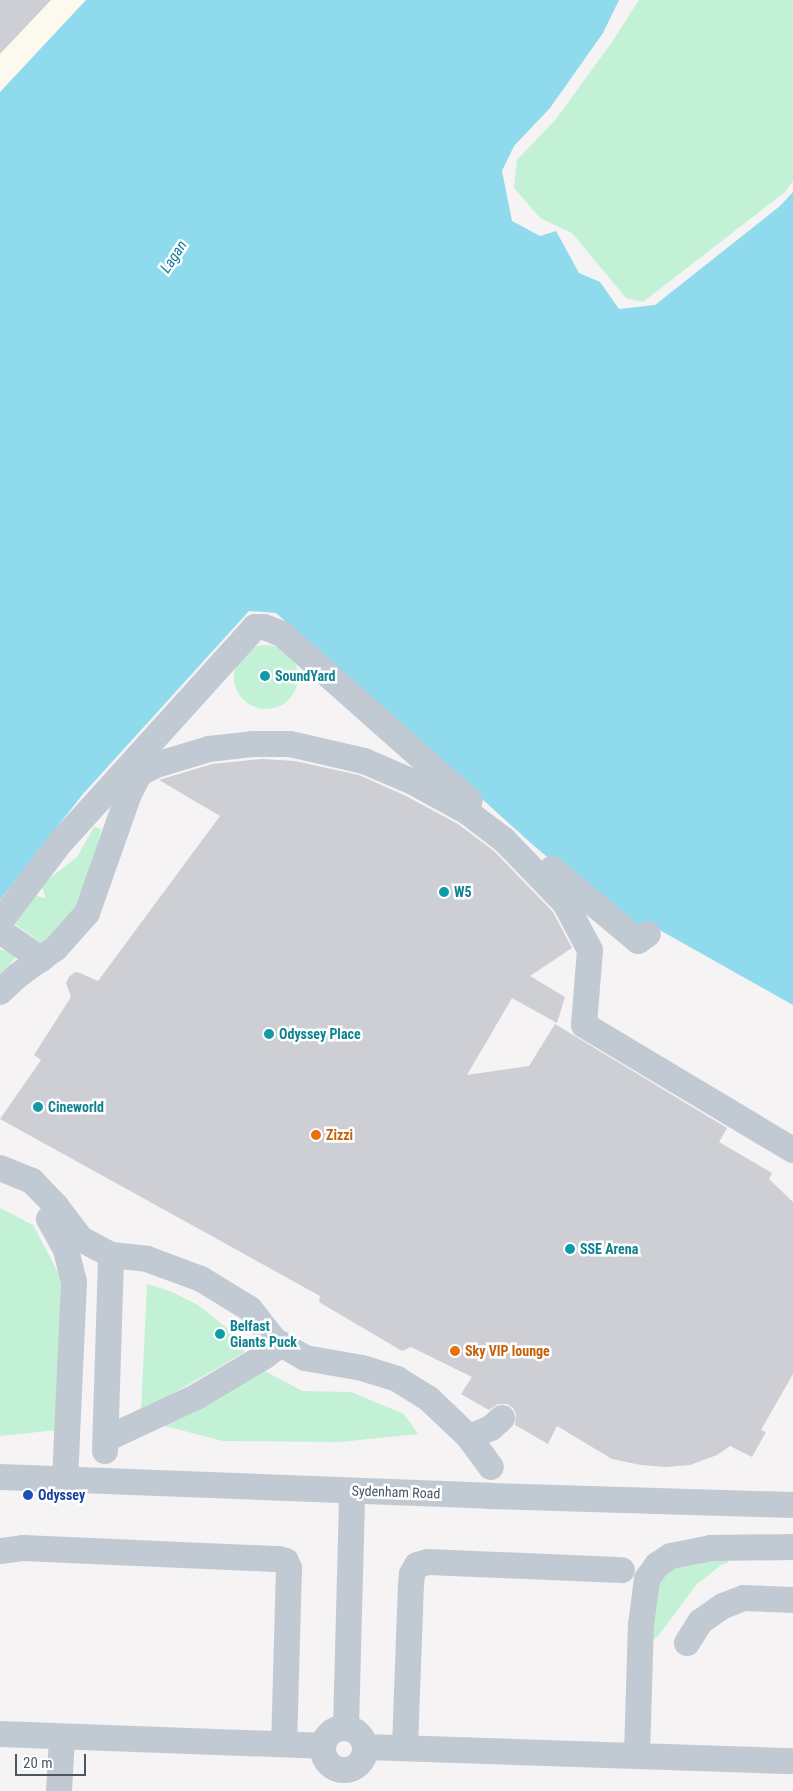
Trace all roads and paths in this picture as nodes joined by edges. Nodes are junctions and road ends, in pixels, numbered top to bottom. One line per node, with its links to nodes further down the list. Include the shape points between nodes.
1 (0, 922): 3 (street, via 60,843 255,627 264,627 282,634 468,799 638,941)
2 (0, 931): 4 (street)
3 (648, 934)
4 (41, 959): 5 (street); 6 (street, via 56,948 87,913 139,774 156,765 209,749 252,744 290,744 364,761 413,782 466,811 504,840 565,903 590,950 584,1025)
5 (0, 992)
6 (793, 1150)
7 (0, 1168): 9 (street, via 32,1181 81,1239)
8 (0, 1183): 15 (street, via 26,1198 50,1219 66,1250 74,1282)
9 (111, 1255): 10 (street, via 147,1259 202,1279 250,1309 274,1340); 10 (street, via 106,1445 196,1397)
10 (281, 1344): 12 (street, via 305,1358 362,1368 397,1379 428,1398)
11 (502, 1418): 12 (street, via 491,1428)
12 (469, 1437): 13 (street)
13 (491, 1467)
14 (0, 1477): 15 (street, Sydenham Road)
15 (65, 1480): 16 (street, Sydenham Road)
16 (352, 1491): 17 (street, Sydenham Road); 23 (street)
17 (793, 1505)
18 (793, 1547): 30 (street, via 711,1548 671,1556 657,1565 647,1579 641,1625)
19 (0, 1551): 26 (street, via 24,1548 286,1561)
20 (622, 1570): 29 (street, via 428,1562 417,1565 411,1585)
21 (793, 1600): 22 (street, via 744,1598 723,1606 700,1622)
22 (687, 1643)
23 (346, 1728): 27 (street, via 330,1732); 28 (street, via 359,1734)
24 (0, 1734): 25 (street)
25 (62, 1737): 26 (street); 33 (street)
26 (284, 1744): 27 (street)
27 (323, 1746): 32 (street, via 328,1763 339,1769)
28 (365, 1747): 29 (street); 32 (street, via 365,1754)
29 (405, 1747): 30 (street)
30 (637, 1756): 31 (street)
31 (793, 1761)
32 (344, 1780)
33 (59, 1791)

